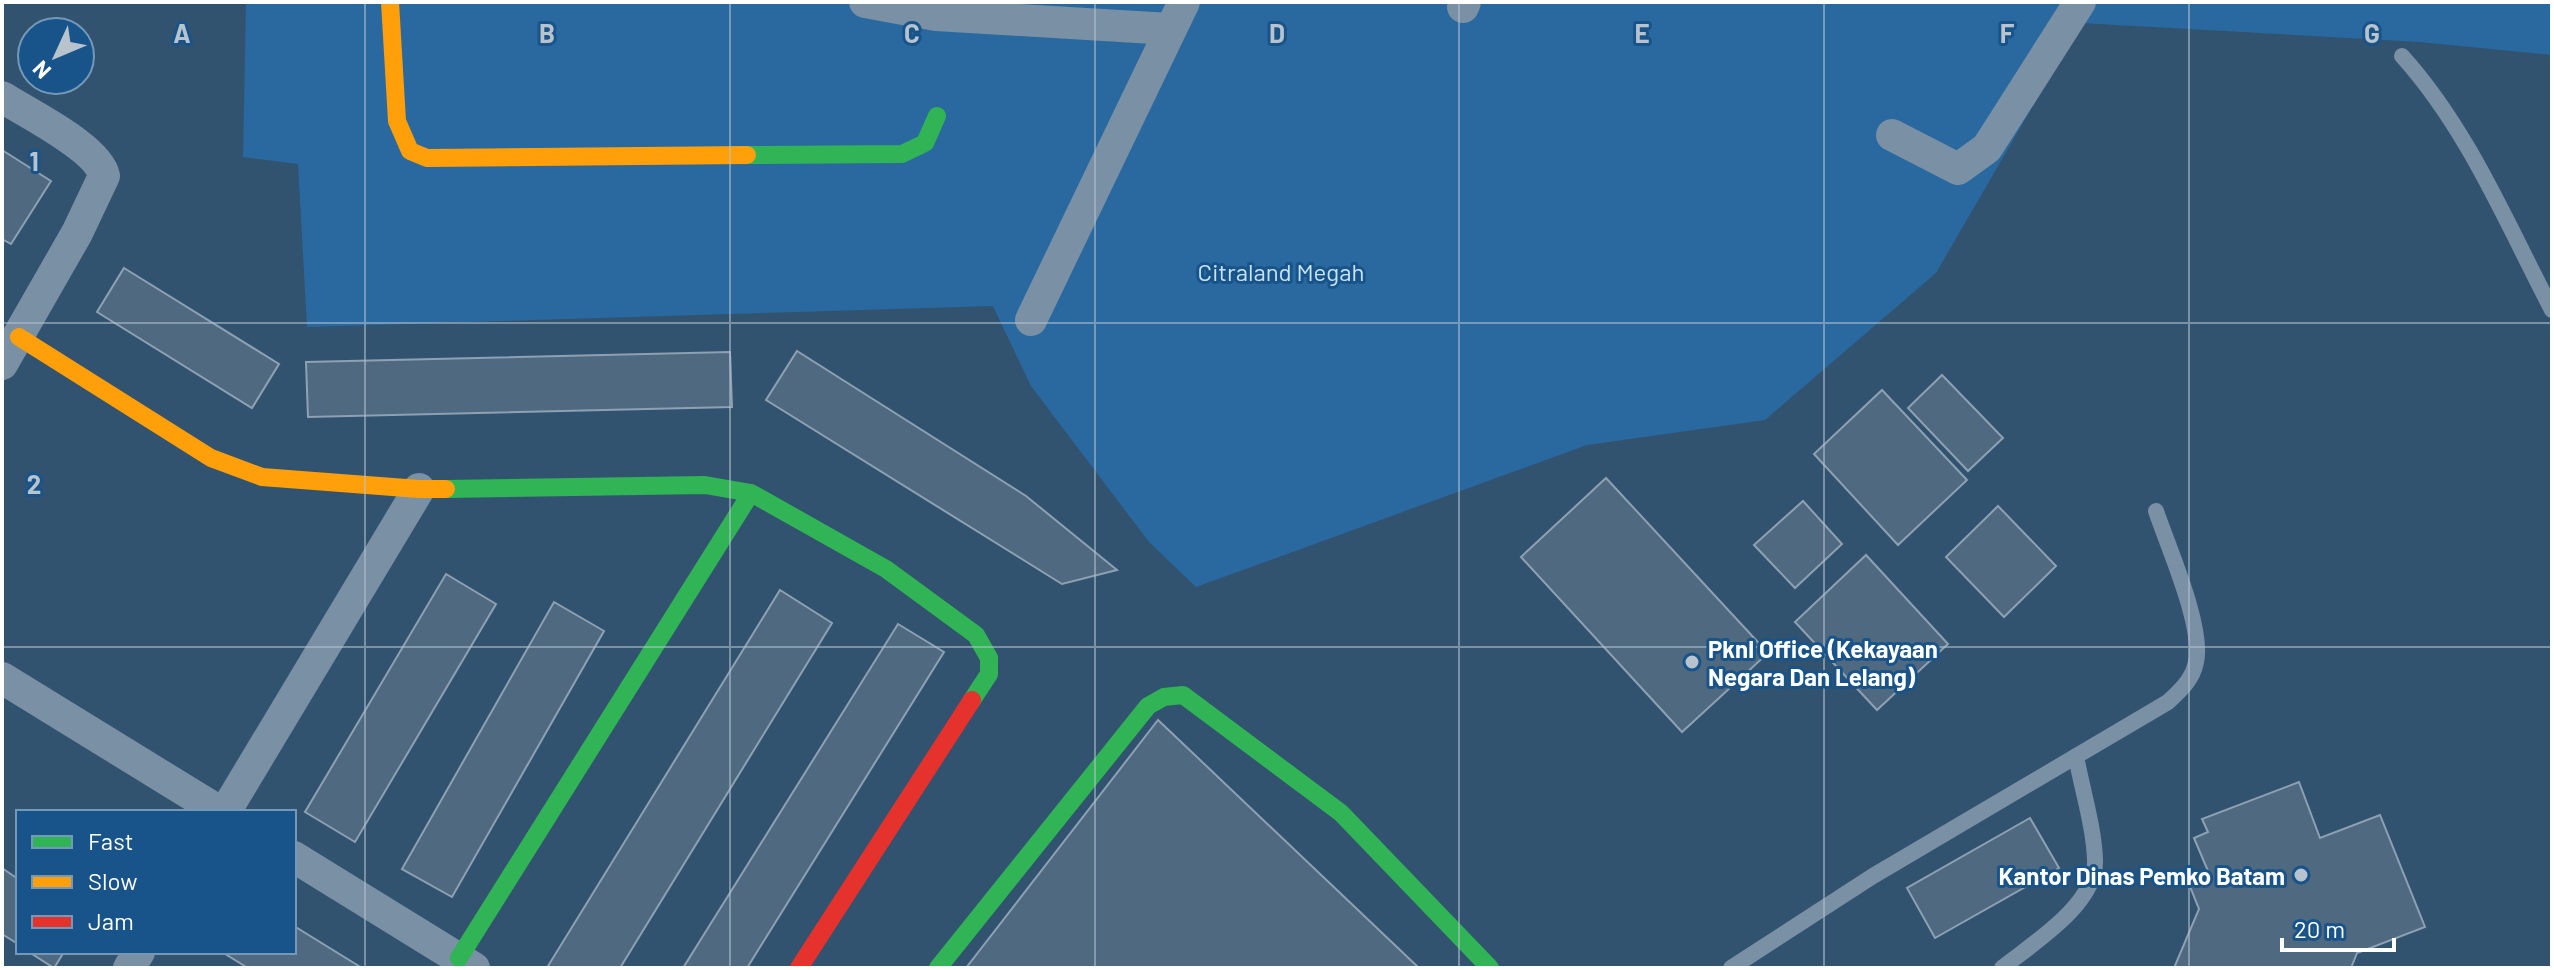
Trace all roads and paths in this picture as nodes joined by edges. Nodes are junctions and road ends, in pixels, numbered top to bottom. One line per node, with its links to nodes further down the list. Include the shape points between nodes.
1 (390, 2): 7 (street, via 397,121 410,151 427,158 902,154 925,143)
2 (865, 2): 4 (street, via 936,15)
3 (2080, 2): 8 (street, via 1987,148 1958,169)
4 (1177, 15): 10 (street)
5 (2402, 56): 9 (lane, via 2466,145)
6 (2, 97): 11 (street, via 89,153 104,176)
7 (937, 116)
8 (1892, 135)
9 (2552, 310)
10 (1031, 320)
11 (10, 350): 12 (street, via 211,458 262,477)
12 (419, 489): 13 (street, via 705,485); 18 (street)
13 (751, 493): 20 (street); 21 (street, via 886,569 976,635 989,658 989,674)
14 (2156, 511): 16 (lane, via 2193,619 2196,664 2168,702)
15 (2, 678): 17 (street)
16 (2076, 756): 24 (lane, via 1873,876); 25 (lane, via 2096,862 2091,881 2075,907)
17 (219, 810)
18 (223, 810)
19 (296, 858): 20 (street)
20 (466, 963)
21 (799, 968)
22 (938, 968): 23 (street, via 1148,706 1183,695 1341,813)
23 (1490, 968)
24 (1731, 968)
25 (2002, 968)

